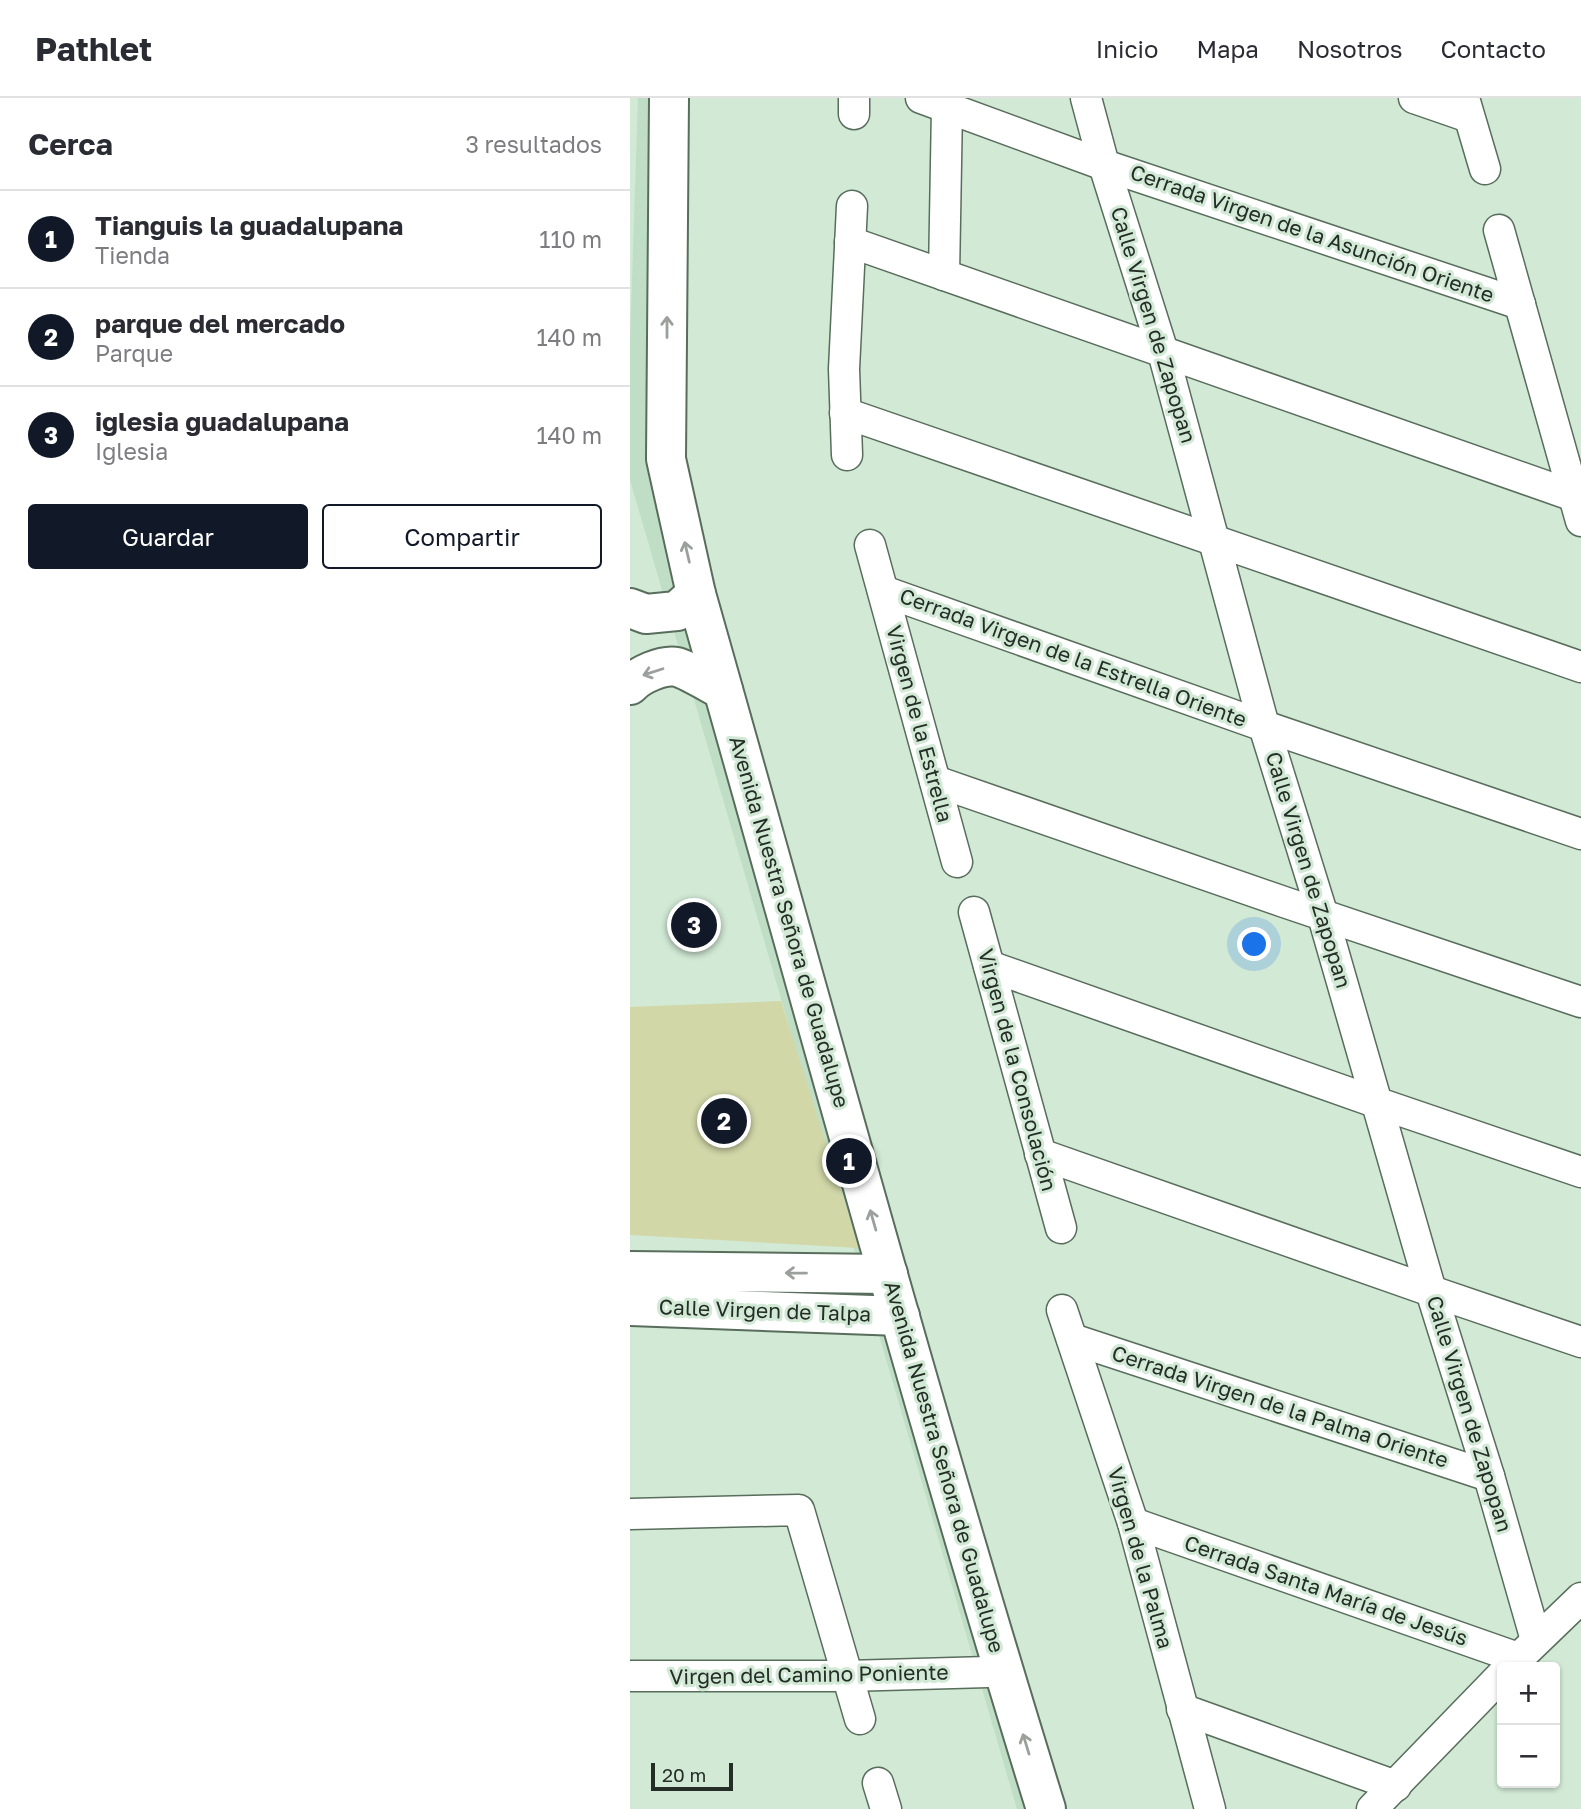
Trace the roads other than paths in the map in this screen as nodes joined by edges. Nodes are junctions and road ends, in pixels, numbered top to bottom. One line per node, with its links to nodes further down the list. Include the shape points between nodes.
1 (669, 98): 20 (street, Avenida Nuestra Señora de Guadalupe, one-way to 1, via 666,459)
2 (1086, 98): 6 (street, Calle Virgen de Zapopan)
3 (1414, 98): 5 (street)
4 (934, 103): 6 (street, Cerrada Virgen de la Asunción Oriente); 11 (street)
5 (1466, 108): 7 (street)
6 (1104, 165): 12 (street, Cerrada Virgen de la Asunción Oriente); 13 (street, Calle Virgen de Zapopan)
7 (1485, 169)
8 (852, 206): 10 (street)
9 (1499, 230): 12 (street)
10 (850, 242): 11 (street); 14 (street)
11 (944, 275): 13 (street)
12 (1520, 304): 16 (street)
13 (1163, 352): 16 (street); 17 (street, Calle Virgen de Zapopan)
14 (845, 413): 15 (street); 17 (street)
15 (847, 455)
16 (1578, 509)
17 (1214, 539): 22 (street); 25 (street, Calle Virgen de Zapopan)
18 (870, 545): 19 (street, Virgen de la Estrella)
19 (883, 591): 25 (street, Cerrada Virgen de la Estrella Oriente); 26 (street, Virgen de la Estrella)
20 (696, 594): 21 (street, via 677,611 646,614); 24 (street, Avenida Nuestra Señora de Guadalupe)
21 (630, 607)
22 (1581, 667)
23 (630, 685): 24 (street, one-way to 23, via 676,667 653,670)
24 (723, 690): 38 (street, Avenida Nuestra Señora de Guadalupe, one-way to 24)
25 (1264, 726): 27 (street, Cerrada Virgen de la Estrella Oriente); 30 (street, Calle Virgen de Zapopan)
26 (935, 781): 28 (street, Virgen de la Estrella); 30 (street)
27 (1581, 834)
28 (957, 863)
29 (974, 912): 31 (street, Virgen de la Consolación)
30 (1323, 916): 32 (street); 33 (street, Calle Virgen de Zapopan)
31 (989, 967): 33 (street); 34 (street, Virgen de la Consolación)
32 (1581, 1002)
33 (1378, 1103): 35 (street); 39 (street, Calle Virgen de Zapopan)
34 (1040, 1154): 36 (street, Virgen de la Consolación); 39 (street)
35 (1581, 1172)
36 (1061, 1228)
37 (630, 1272): 38 (street, Calle Virgen de Talpa, one-way to 37)
38 (888, 1274): 42 (street, Avenida Nuestra Señora de Guadalupe)
39 (1431, 1291): 44 (street); 45 (street, Calle Virgen de Zapopan)
40 (630, 1306): 42 (street, Calle Virgen de Talpa)
41 (1062, 1310): 43 (street, Virgen de la Palma)
42 (900, 1316): 56 (street, Avenida Nuestra Señora de Guadalupe, one-way to 42)
43 (1072, 1339): 45 (street, Cerrada Virgen de la Palma Oriente); 47 (street, Virgen de la Palma)
44 (1581, 1342)
45 (1489, 1476): 49 (street, Calle Virgen de Zapopan)
46 (630, 1514): 52 (street, via 799,1510)
47 (1133, 1523): 49 (street, Cerrada Santa María de Jesús); 53 (street, Virgen de la Palma)
48 (1581, 1598): 49 (street)
49 (1517, 1660): 55 (street)
50 (988, 1672): 52 (street, Virgen del Camino Poniente)
51 (630, 1676): 52 (street, Virgen del Camino Poniente)
52 (847, 1676): 54 (street)
53 (1182, 1709): 55 (street); 57 (street, Virgen de la Palma)
54 (859, 1719)
55 (1396, 1786): 58 (street)
56 (1046, 1809)
57 (1210, 1809)
58 (1372, 1809)

